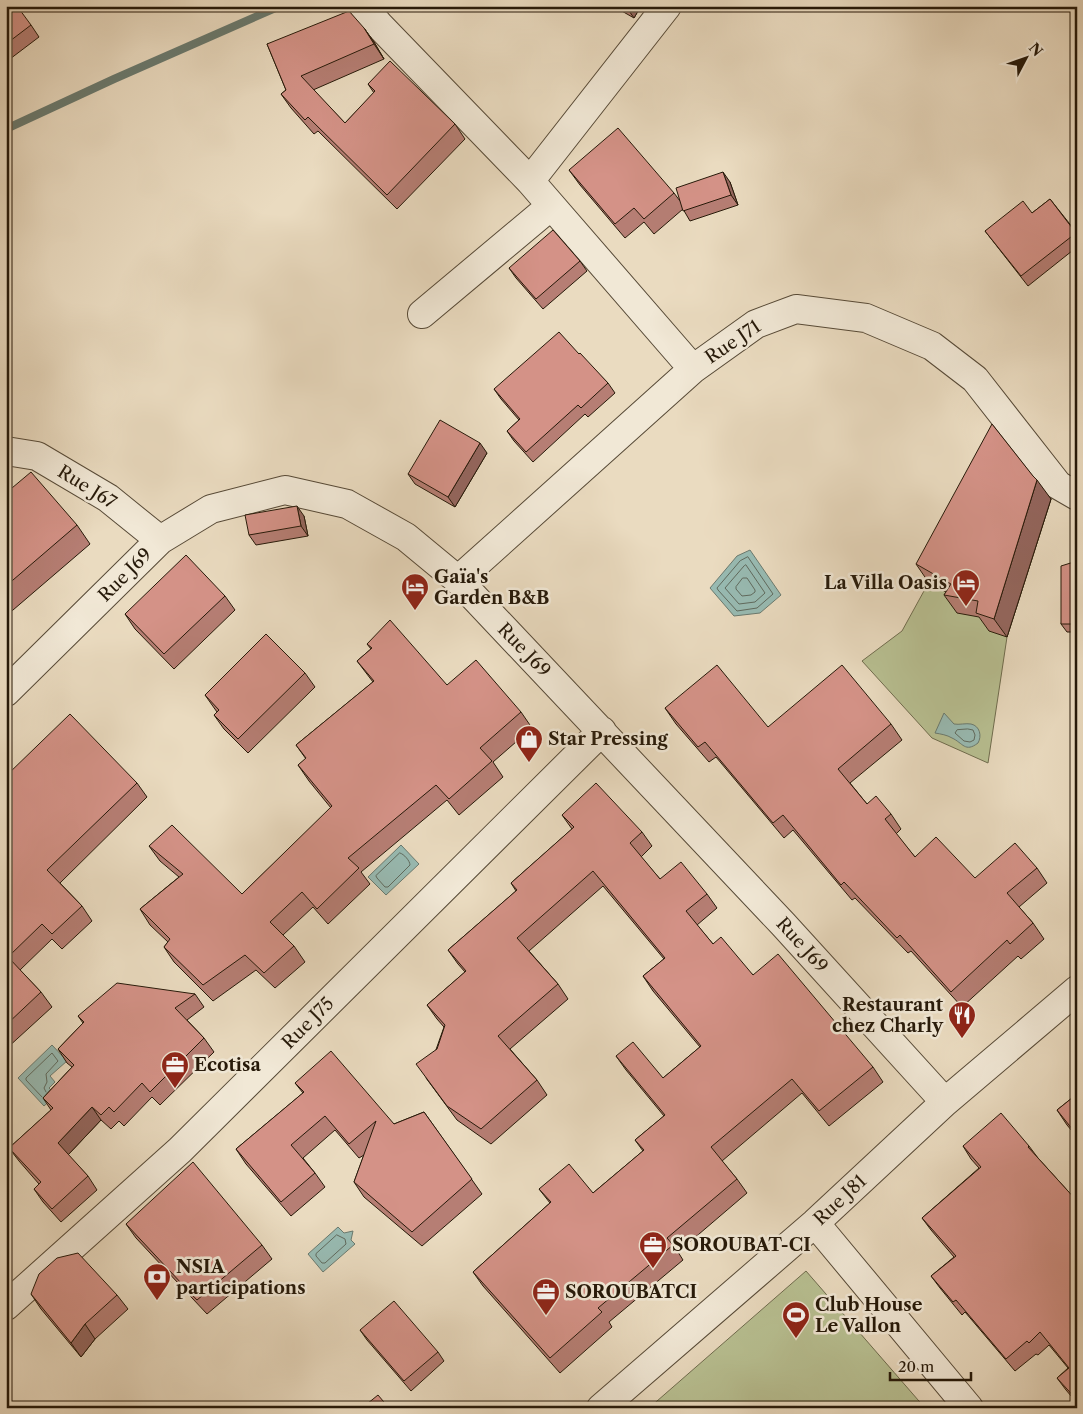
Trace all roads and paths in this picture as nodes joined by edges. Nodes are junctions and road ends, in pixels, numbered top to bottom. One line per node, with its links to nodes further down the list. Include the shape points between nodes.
1 (363, 6): 3 (street)
2 (667, 6): 3 (street)
3 (530, 181): 4 (street)
4 (551, 206): 5 (street); 6 (street)
5 (422, 314)
6 (693, 369): 8 (street, Rue J71, via 756,324 796,309 866,318 932,346 975,379 1058,485); 10 (street, Rue J71)
7 (6, 450): 9 (street, Rue J67, via 38,456 108,498)
8 (1077, 496)
9 (160, 540): 10 (street, Rue J69, via 211,509 285,490 347,504 406,537); 11 (street, Rue J69)
10 (458, 580): 12 (street, Rue J69)
11 (6, 692)
12 (602, 731): 14 (street, Rue J69); 16 (street, Rue J75, via 180,1150)
13 (1077, 990): 14 (street, Rue J81)
14 (944, 1102): 15 (street, Rue J81)
15 (815, 1223): 17 (street, Rue J81); 18 (street)
16 (6, 1306)
17 (601, 1408)
18 (969, 1408)

